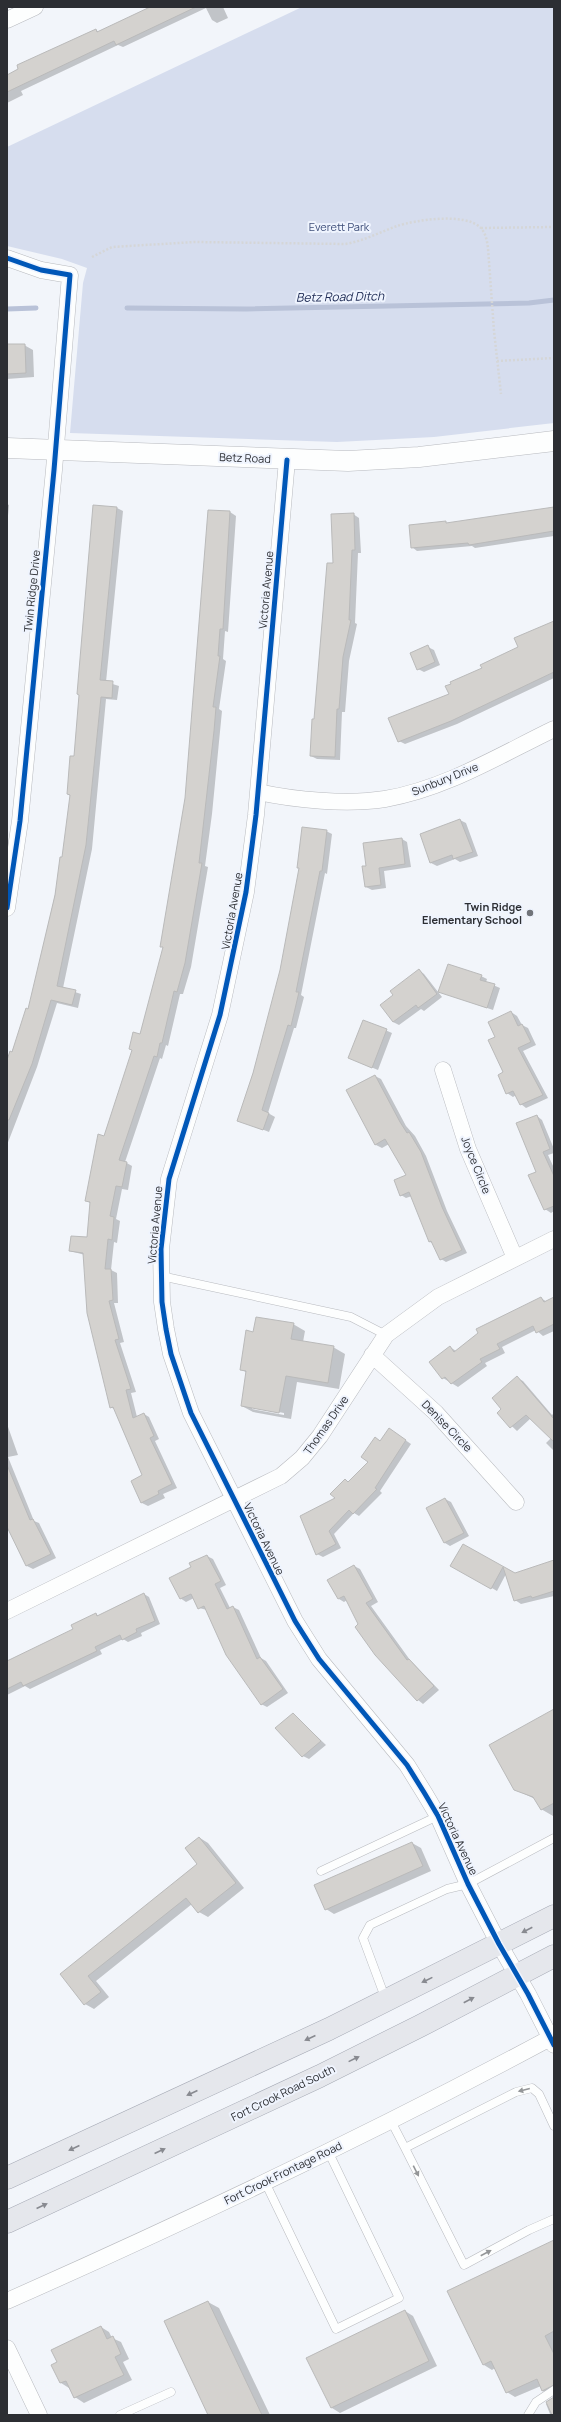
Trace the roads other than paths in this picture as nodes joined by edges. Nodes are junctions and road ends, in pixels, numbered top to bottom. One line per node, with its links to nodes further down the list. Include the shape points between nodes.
1 (35, 7): 2 (street)
2 (7, 20)
3 (7, 258): 6 (street, Twin Ridge Drive, via 41,270 70,275)
4 (554, 441): 7 (street, Betz Road, via 419,458)
5 (7, 448): 6 (street, Betz Road)
6 (55, 451): 7 (street, Betz Road); 10 (street, Twin Ridge Drive, via 20,821)
7 (287, 460): 9 (street, Victoria Avenue)
8 (554, 729): 9 (street, Sunbury Drive, via 489,761 406,794 358,801)
9 (258, 792): 14 (street, Victoria Avenue, via 246,892 232,966 220,1015 169,1179 161,1249)
10 (7, 908)
11 (443, 1070): 13 (street, Joyce Circle, via 468,1149)
12 (554, 1239): 13 (street, Thomas Drive)
13 (515, 1258): 15 (street, Thomas Drive, via 438,1297)
14 (161, 1276): 15 (lane, via 351,1317); 17 (street, Victoria Avenue, via 166,1329 180,1384 191,1413)
15 (386, 1335): 16 (street, Thomas Drive)
16 (372, 1355): 17 (street, Thomas Drive, via 320,1436 302,1458 281,1476); 18 (street, Denise Circle, via 436,1413)
17 (234, 1500): 19 (street, Thomas Drive); 20 (street, Victoria Avenue, via 295,1621 332,1676 407,1765)
18 (516, 1502)
19 (7, 1611)
20 (438, 1816): 22 (lane); 23 (street, Victoria Avenue)
21 (554, 1838): 23 (lane)
22 (321, 1871)
23 (468, 1884): 25 (street, Victoria Avenue); 28 (lane, via 447,1889 370,1925 363,1938)
24 (554, 1916): 25 (main road, one-way to 25)
25 (499, 1944): 27 (street, Victoria Avenue); 28 (main road, one-way to 28)
26 (554, 1956): 27 (main road, Fort Crook Road South)
27 (517, 1975): 29 (street, Victoria Avenue); 37 (main road, Fort Crook Road South, one-way to 27, via 320,2076)
28 (386, 2001): 34 (main road, one-way to 34)
29 (553, 2040): 30 (street, Fort Crook Frontage Road)
30 (391, 2121): 32 (lane); 33 (street, Fort Crook Frontage Road)
31 (554, 2126): 32 (lane, one-way to 32, via 540,2094 532,2088 516,2092)
32 (405, 2148): 36 (lane, one-way to 36, via 464,2265)
33 (328, 2151): 35 (street, Fort Crook Frontage Road); 35 (lane, via 399,2298 336,2329)
34 (7, 2178)
35 (265, 2182): 38 (street, Fort Crook Frontage Road)
36 (554, 2219)
37 (7, 2222)
38 (7, 2301)
39 (7, 2348): 42 (street)
40 (554, 2390): 44 (lane, via 536,2402)
41 (171, 2392): 43 (lane)
42 (38, 2415)
43 (120, 2415)
44 (528, 2415)

